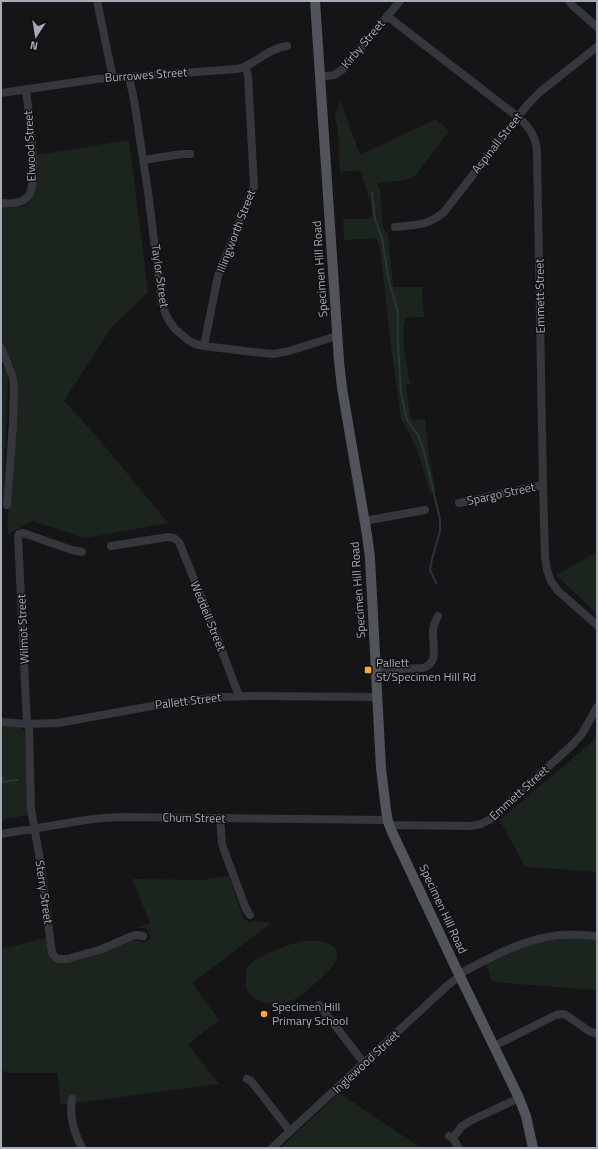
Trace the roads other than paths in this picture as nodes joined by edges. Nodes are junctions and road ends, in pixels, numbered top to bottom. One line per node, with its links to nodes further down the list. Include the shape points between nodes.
1 (97, 1): 12 (street)
2 (315, 1): 11 (main road, Specimen Hill Road)
3 (400, 1): 5 (street, Kirby Street)
4 (569, 1): 6 (street)
5 (387, 16): 11 (street, Kirby Street, via 338,74); 15 (street, Emmett Street)
6 (597, 27)
7 (286, 46): 9 (street, Burrowes Street, via 276,48)
8 (597, 47): 15 (street, Aspinall Street, via 541,91)
9 (246, 67): 10 (street, Burrowes Street); 21 (street, Illingworth Street, via 254,186 218,276)
10 (129, 76): 12 (street, Burrowes Street); 17 (street, Taylor Street)
11 (320, 77): 20 (main road, Specimen Hill Road)
12 (113, 78): 13 (street, Burrowes Street)
13 (26, 89): 14 (street, Burrowes Street); 18 (street, Elwood Street, via 33,172 32,189 29,196 18,203)
14 (1, 93)
15 (518, 117): 19 (street, Aspinall Street, via 444,212 423,224); 23 (street, Emmett Street, via 533,134 537,152)
16 (190, 154): 17 (street)
17 (143, 160): 21 (street, Taylor Street, via 163,310 182,335 195,344)
18 (1, 203)
19 (396, 227)
20 (337, 336): 21 (street, Taylor Street, via 274,354); 27 (main road, Specimen Hill Road, via 342,388)
21 (204, 346)
22 (1, 348): 25 (street, via 14,384)
23 (543, 485): 24 (street, Spargo Street); 31 (street, Emmett Street, via 545,557 551,581 558,592)
24 (459, 503)
25 (7, 505)
26 (425, 510): 27 (street)
27 (364, 521): 32 (main road, Specimen Hill Road, via 372,578)
28 (111, 546): 33 (street, Weddell Street, via 168,537 178,542)
29 (82, 552): 37 (street, Wilmot Street, via 23,533 19,534)
30 (438, 616): 32 (street, via 433,630 432,664 423,668)
31 (597, 625)
32 (377, 670): 34 (main road, Specimen Hill Road)
33 (239, 696): 34 (street, Pallett Street); 37 (street, Pallett Street, via 175,702 58,723)
34 (378, 697): 39 (main road, Specimen Hill Road, via 381,768)
35 (597, 707): 39 (street, Emmett Street, via 582,734 572,745 491,819 471,826)
36 (1, 722): 37 (street, Pallett Street)
37 (28, 724): 40 (street, Wilmot Street)
38 (220, 818): 39 (street, Chum Street); 40 (street, Chum Street, via 105,818); 42 (street, via 224,850)
39 (388, 823): 45 (main road, Specimen Hill Road)
40 (34, 829): 41 (street, Chum Street); 43 (street, Sterry Street, via 54,956 67,959 102,949 132,936)
41 (1, 834)
42 (250, 915)
43 (143, 936)
44 (597, 936): 45 (street, Inglewood Street, via 573,934 535,939 514,946)
45 (459, 975): 48 (main road, Specimen Hill Road); 49 (street, Inglewood Street)
46 (319, 1005): 49 (street)
47 (597, 1034): 48 (street, via 562,1014)
48 (494, 1046): 51 (main road, Specimen Hill Road)
49 (364, 1063): 53 (street, Inglewood Street)
50 (247, 1079): 53 (street)
51 (519, 1098): 54 (street, via 462,1126 451,1137); 57 (main road, Specimen Hill Road)
52 (72, 1099): 55 (street, via 73,1124)
53 (290, 1132): 56 (street, Inglewood Street)
54 (458, 1147)
55 (82, 1148)
56 (272, 1148)
57 (533, 1148)

